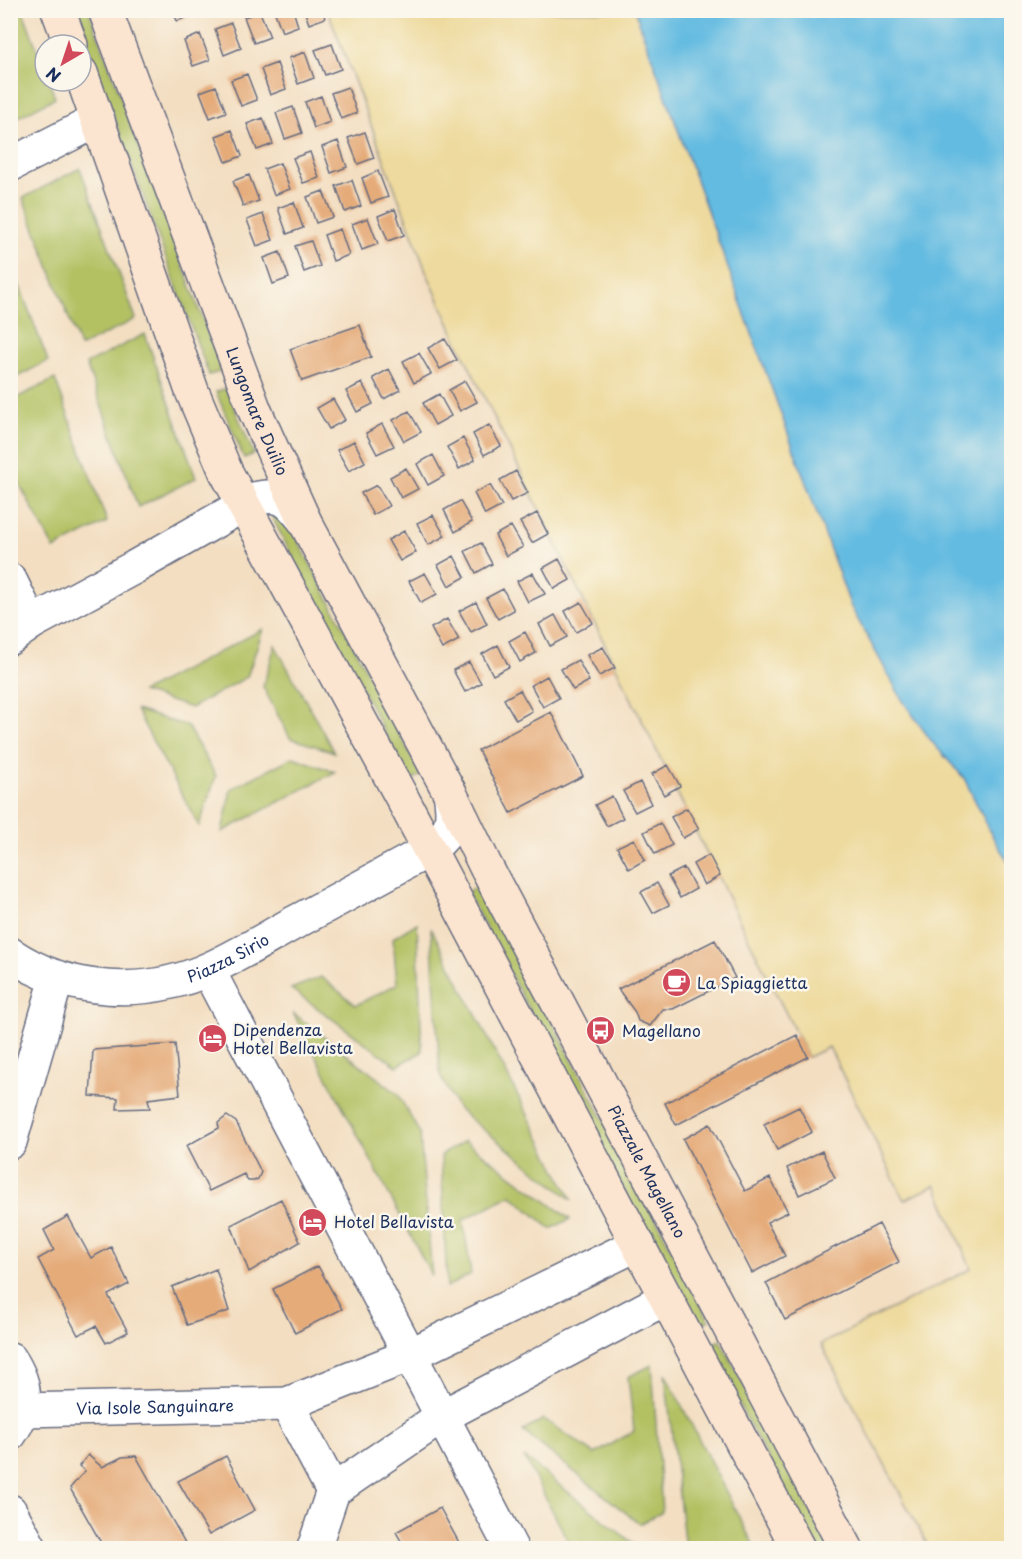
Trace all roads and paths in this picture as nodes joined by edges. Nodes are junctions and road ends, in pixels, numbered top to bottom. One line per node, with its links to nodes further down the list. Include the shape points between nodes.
1 (58, 10): 3 (main road)
2 (105, 10): 8 (main road, Lungomare Duilio, via 245,389)
3 (67, 33)
4 (88, 93): 5 (main road)
5 (98, 120): 6 (street); 7 (main road, via 192,391)
6 (10, 165)
7 (244, 505): 8 (street, via 276,496); 10 (street); 12 (main road)
8 (304, 519): 11 (main road, Lungomare Duilio)
9 (10, 580): 10 (street)
10 (21, 630)
11 (450, 793): 12 (street, Piazza Sirio, via 454,815 450,828); 30 (main road, Piazzale Magellano)
12 (429, 850): 14 (street, Piazza Sirio); 17 (main road)
13 (10, 954): 15 (street, Piazza Sirio)
14 (208, 970): 15 (street, Piazza Sirio, via 132,988 93,986); 19 (street)
15 (57, 978): 16 (street)
16 (10, 1142)
17 (638, 1244): 18 (main road); 19 (street)
18 (666, 1298): 22 (street); 29 (main road)
19 (410, 1355): 21 (street); 22 (street)
20 (10, 1359): 23 (street, via 21,1378 24,1395)
21 (287, 1404): 23 (street, Via Isole Sanguinare); 24 (street)
22 (441, 1417): 24 (street); 28 (street)
23 (17, 1422)
24 (333, 1491): 27 (street)
25 (10, 1511): 26 (street)
26 (30, 1548)
27 (314, 1548)
28 (511, 1548)
29 (798, 1548)
30 (846, 1548)

